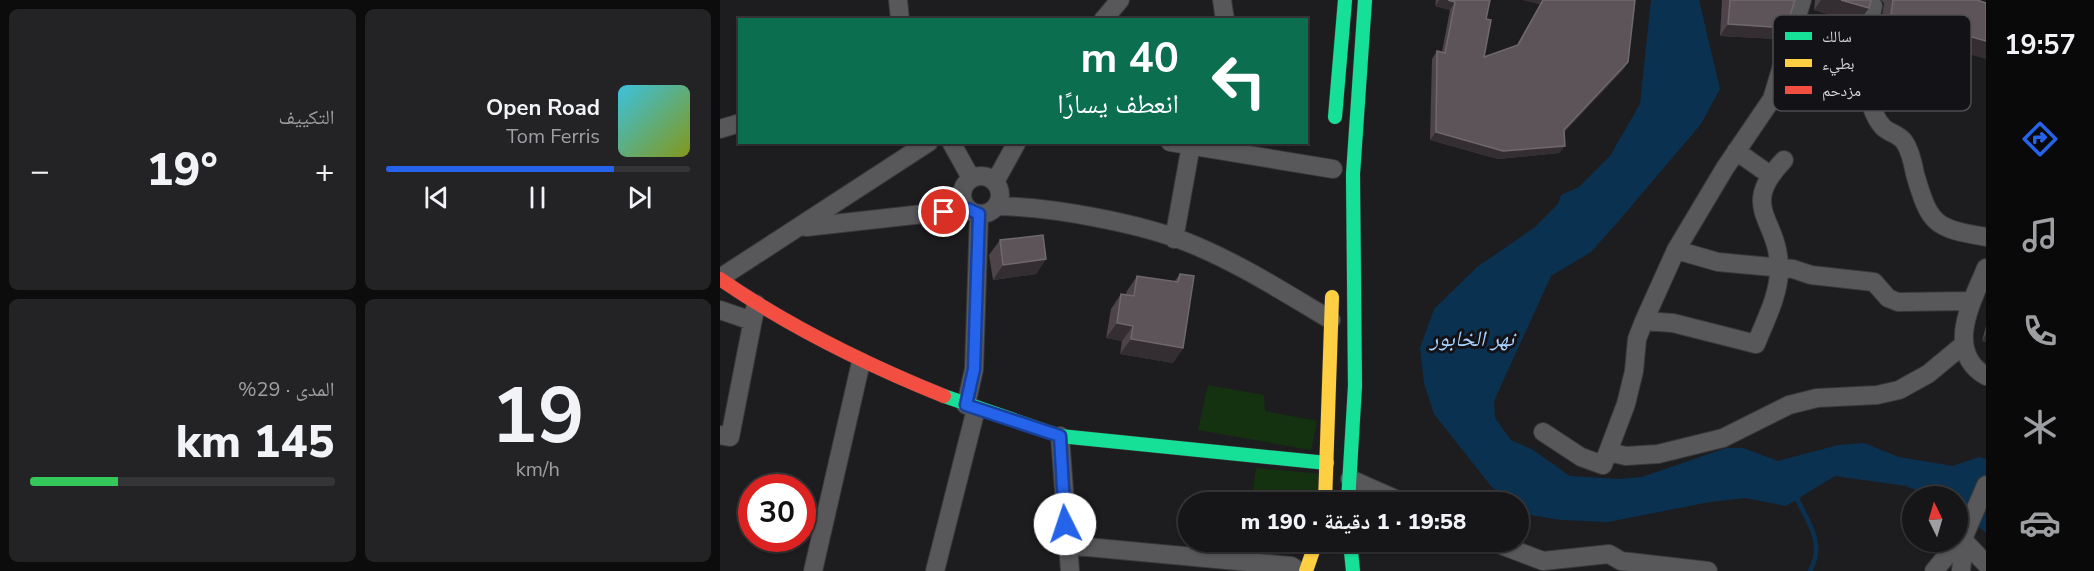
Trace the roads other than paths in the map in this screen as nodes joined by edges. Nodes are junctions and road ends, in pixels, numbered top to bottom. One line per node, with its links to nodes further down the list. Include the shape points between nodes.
1 (898, 0): 10 (street)
2 (1120, 0): 11 (street)
3 (1222, 0): 12 (street)
4 (1345, 0): 17 (main road)
5 (1365, 0): 53 (main road, via 1353,174 1354,386)
6 (1802, 0): 8 (street)
7 (1873, 6): 9 (street)
8 (1797, 15)
9 (1871, 15)
10 (900, 18)
11 (1105, 18)
12 (1225, 18)
13 (1773, 96): 23 (street)
14 (1876, 111): 32 (street, via 1883,127 1905,142 1925,204 1937,224 1955,232)
15 (738, 124): 16 (street)
16 (720, 129)
17 (1335, 136)
18 (926, 144): 31 (street)
19 (952, 144): 27 (street)
20 (1016, 144): 28 (street)
21 (1184, 144): 22 (street)
22 (1191, 145): 25 (street); 33 (street)
23 (1736, 151): 26 (street); 34 (street)
24 (1784, 160): 26 (street)
25 (1333, 169)
26 (1770, 175): 36 (street, via 1761,198)
27 (971, 178): 28 (street, via 984,176); 30 (street, via 962,193)
28 (995, 182): 29 (street, via 1000,194)
29 (996, 206): 30 (street, via 985,214); 33 (street, via 1056,211)
30 (974, 212): 31 (street); 47 (street)
31 (801, 228): 37 (street)
32 (1986, 237)
33 (1174, 239): 42 (street, via 1233,263)
34 (1676, 250): 36 (street, via 1718,262); 43 (street)
35 (1986, 268): 39 (street)
36 (1779, 269): 39 (street, via 1874,282 1888,298 1898,302); 43 (street, via 1776,291 1756,344 1673,323)
37 (720, 279): 41 (main road)
38 (1332, 285): 42 (main road)
39 (1972, 302): 44 (street, via 1964,320)
40 (720, 310): 41 (street)
41 (754, 312): 45 (main road); 49 (street, via 730,437)
42 (1332, 320): 52 (main road)
43 (1644, 321): 51 (street, via 1637,339 1626,404)
44 (1963, 345): 46 (street, via 1968,360); 51 (street, via 1928,374 1899,390 1817,398 1789,405 1729,436 1658,454 1626,456)
45 (861, 362): 47 (main road); 69 (street)
46 (1986, 376)
47 (971, 407): 50 (main road); 70 (street)
48 (1543, 432): 51 (street, via 1581,457 1603,465)
49 (720, 435)
50 (1060, 436): 52 (main road); 60 (street)
51 (1609, 452)
52 (1327, 463): 55 (main road)
53 (1350, 479): 56 (main road); 57 (street)
54 (1986, 485): 58 (street)
55 (1326, 492)
56 (1349, 492)
57 (1379, 492)
58 (1968, 528)
59 (1968, 543): 68 (street)
60 (1066, 545): 71 (street); 72 (street, via 1291,566)
61 (1313, 552): 73 (main road)
62 (1322, 552): 74 (main road)
63 (1346, 552): 75 (main road)
64 (1349, 552): 76 (main road)
65 (1519, 552): 77 (street, via 1543,561 1609,554 1622,561)
66 (1951, 552): 78 (street)
67 (1963, 552): 79 (street)
68 (1986, 564)
69 (813, 571)
70 (935, 571)
71 (1070, 571)
72 (1299, 571)
73 (1306, 571)
74 (1321, 571)
75 (1344, 571)
76 (1353, 571)
77 (1708, 571)
78 (1934, 571)
79 (1961, 571)

